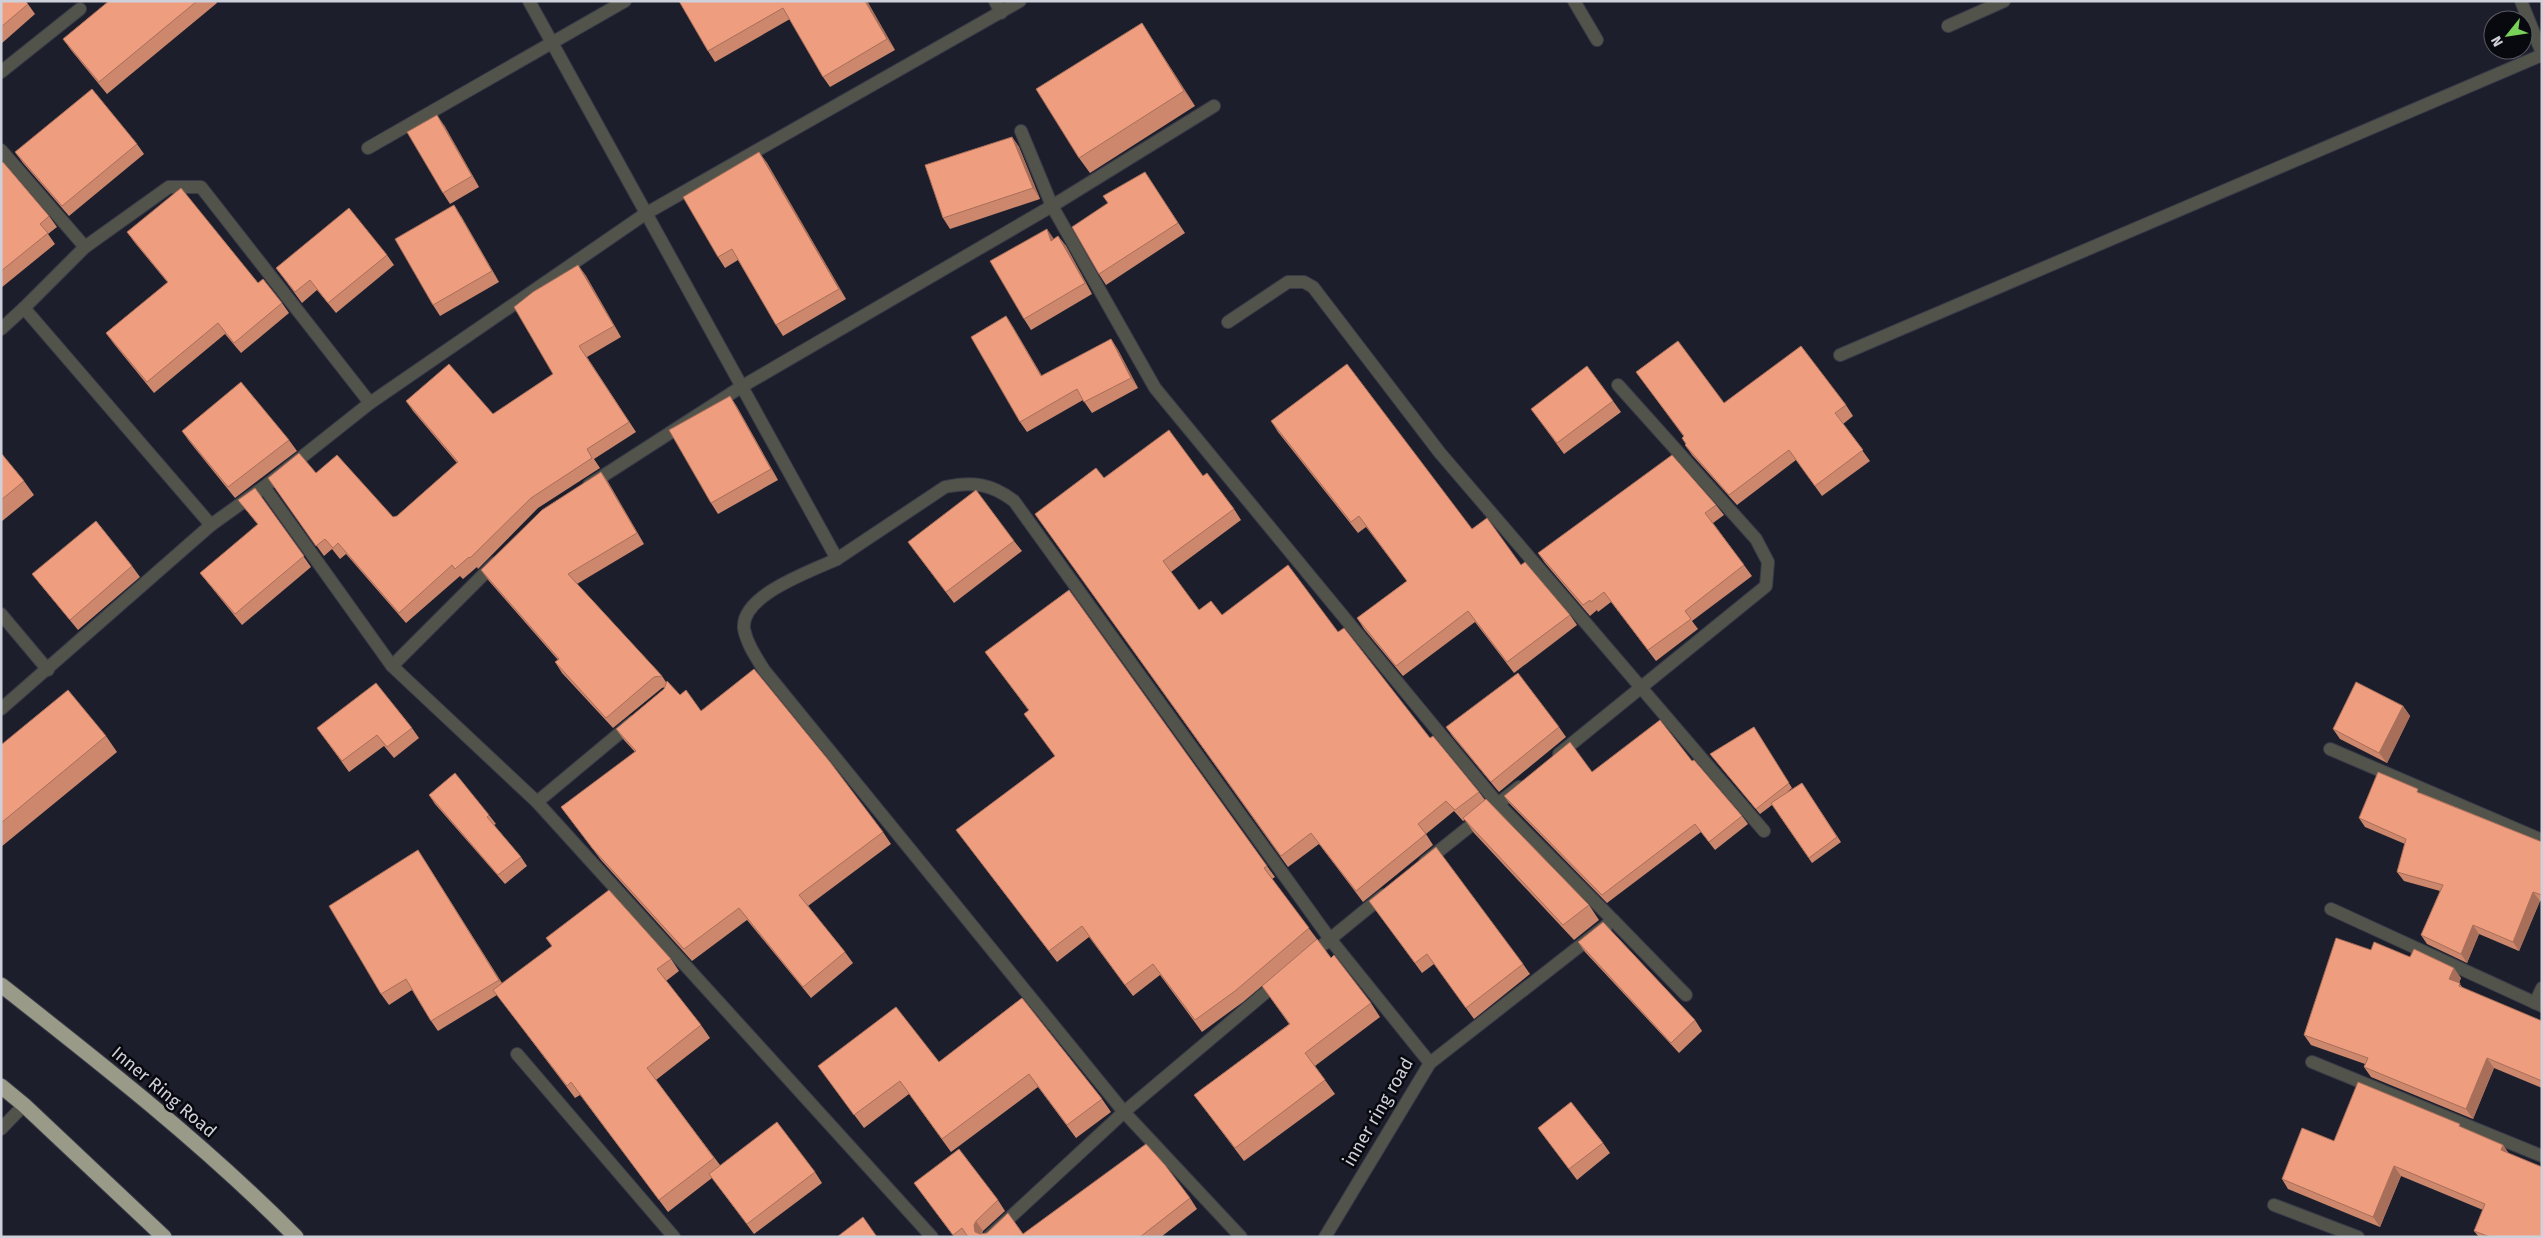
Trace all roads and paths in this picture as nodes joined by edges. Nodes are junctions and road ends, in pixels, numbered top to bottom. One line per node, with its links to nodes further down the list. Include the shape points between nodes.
1 (529, 1): 11 (street)
2 (625, 1): 11 (street)
3 (1020, 1): 7 (street)
4 (1574, 1): 10 (street)
5 (2004, 1): 9 (street)
6 (2521, 1): 12 (street)
7 (998, 7): 19 (street)
8 (80, 9): 13 (street)
9 (1948, 26)
10 (1597, 40)
11 (553, 41): 16 (street); 19 (street)
12 (2542, 54): 24 (street)
13 (1, 72)
14 (1214, 106): 18 (street)
15 (1021, 131): 18 (street)
16 (368, 148)
17 (1, 150): 20 (street)
18 (1052, 206): 26 (street); 43 (street, via 1155,388)
19 (645, 214): 26 (street); 27 (street)
20 (85, 247): 21 (street); 27 (street, via 169,187 201,187)
21 (24, 308): 23 (street); 30 (street)
22 (1228, 322): 36 (street, via 1288,282 1304,282 1313,287 1440,453)
23 (1, 329)
24 (1840, 355)
25 (1618, 385): 36 (street, via 1756,540 1768,562 1766,586)
26 (741, 387): 29 (street); 32 (street)
27 (370, 403): 28 (street)
28 (264, 487): 30 (street); 34 (street)
29 (577, 492)
30 (211, 525): 35 (street)
31 (503, 555): 34 (street)
32 (838, 559): 50 (street, inner ring road, via 945,487 963,483 983,484 1007,495); 62 (street, inner ring road, via 760,597 746,612 744,627 748,643 764,670)
33 (1, 614): 35 (street)
34 (392, 666): 42 (street)
35 (48, 670): 37 (street)
36 (1641, 686): 40 (street); 44 (street)
37 (1, 709)
38 (644, 713): 42 (street)
39 (2330, 749): 45 (street)
40 (1551, 761)
41 (1528, 779): 43 (street)
42 (537, 802): 69 (street)
43 (1498, 804): 46 (street); 49 (street)
44 (1764, 831)
45 (2542, 840)
46 (1414, 871)
47 (1391, 890): 50 (street)
48 (2331, 909): 56 (street)
49 (1614, 920): 55 (street); 59 (street)
50 (1330, 939): 51 (street); 59 (street, inner ring road)
51 (1315, 952)
52 (1292, 971): 62 (street)
53 (1, 985): 67 (highway, Inner Ring Road, via 141,1096 246,1186)
54 (2542, 988): 56 (street)
55 (1686, 995)
56 (2539, 1004)
57 (517, 1054): 68 (street)
58 (2312, 1062): 64 (street)
59 (1430, 1063): 72 (street, inner ring road)
60 (1, 1086): 61 (highway)
61 (24, 1105): 63 (street); 66 (highway)
62 (1124, 1112): 70 (street); 71 (street, inner ring road)
63 (1, 1129)
64 (2542, 1156)
65 (2274, 1205): 73 (street)
66 (164, 1237)
67 (296, 1237)
68 (674, 1237)
69 (932, 1237)
70 (989, 1237)
71 (1240, 1237)
72 (1325, 1237)
73 (2358, 1237)

